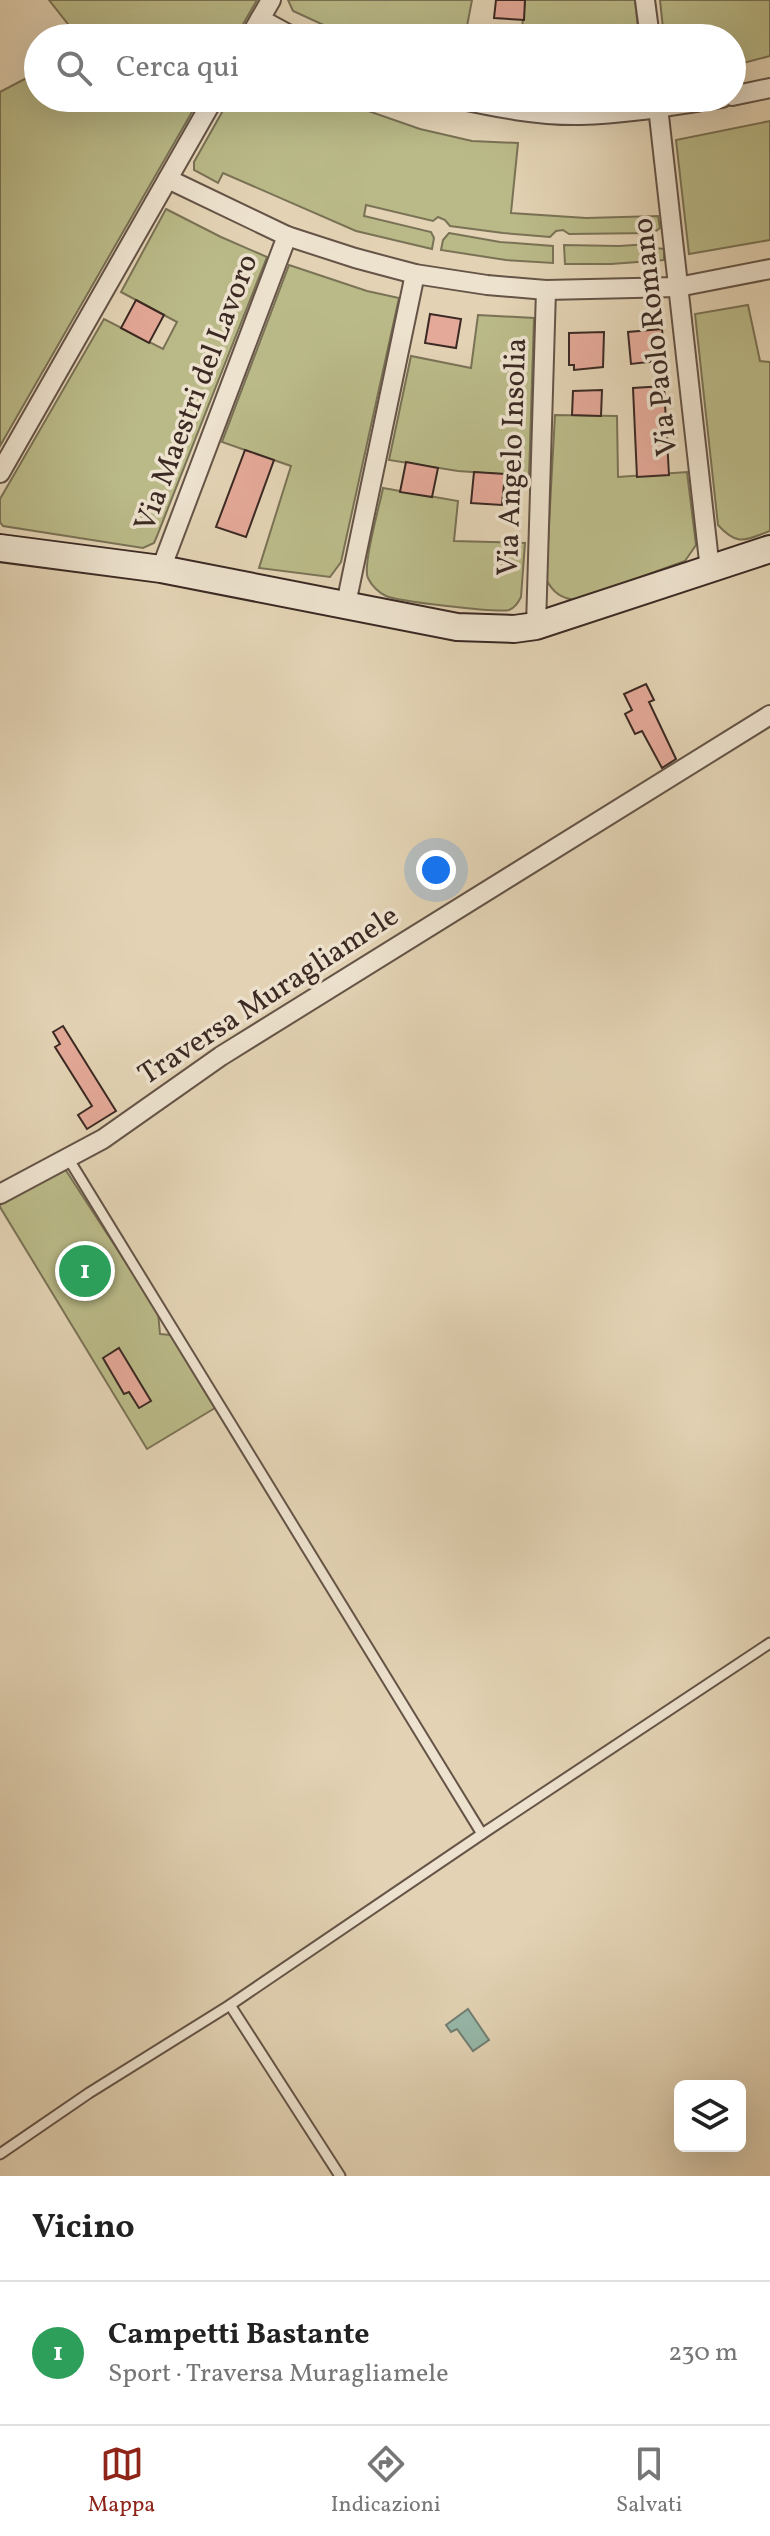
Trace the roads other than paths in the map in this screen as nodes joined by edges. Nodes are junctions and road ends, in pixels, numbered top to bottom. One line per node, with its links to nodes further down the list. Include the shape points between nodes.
1 (271, 0): 3 (street)
2 (645, 0): 6 (street)
3 (260, 19): 4 (street); 5 (street)
4 (257, 24)
5 (269, 24)
6 (648, 24)
7 (770, 88): 8 (street)
8 (746, 93)
9 (206, 112): 13 (street)
10 (544, 112): 11 (street)
11 (600, 112)
12 (659, 112): 17 (street, Via Paolo Romano)
13 (168, 179): 14 (street); 19 (street)
14 (287, 236): 16 (street); 22 (street, Via Maestri del Lavoro)
15 (770, 269): 17 (street)
16 (415, 274): 18 (street); 24 (street)
17 (678, 287): 18 (street); 23 (street, Via Paolo Romano)
18 (546, 290): 25 (street, Via Angelo Insolia)
19 (0, 473)
20 (0, 548): 22 (main road)
21 (770, 549): 23 (main road)
22 (161, 569): 24 (main road)
23 (710, 570): 25 (main road)
24 (346, 604): 25 (main road, via 457,627)
25 (536, 626)
26 (770, 715): 27 (street, Traversa Muragliamele, via 221,1056)
27 (68, 1158): 28 (street, Traversa Muragliamele); 30 (lane)
28 (0, 1194)
29 (770, 1643): 30 (lane)
30 (482, 1834): 31 (lane)
31 (230, 2005): 32 (lane); 33 (lane)
32 (0, 2154)
33 (340, 2176)

